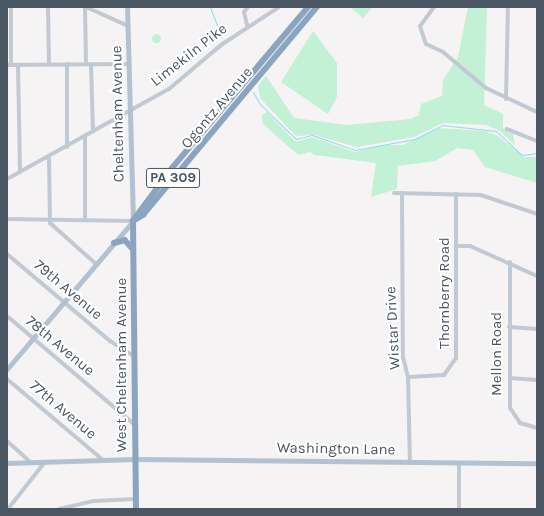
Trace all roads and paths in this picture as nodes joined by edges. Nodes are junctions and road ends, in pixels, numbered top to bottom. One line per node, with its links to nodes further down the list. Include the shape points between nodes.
1 (11, 7): 17 (street)
2 (48, 7): 12 (street)
3 (86, 7): 11 (street); 14 (street)
4 (127, 7): 11 (main road, Cheltenham Avenue)
5 (248, 7): 10 (street, via 244,12)
6 (279, 7): 10 (street, Limekiln Pike)
7 (434, 7): 19 (street, via 420,26 426,44 443,52 486,88)
8 (508, 7): 19 (street)
9 (312, 8): 37 (highway, Ogontz Avenue / PA 309, via 148,209)
10 (248, 25): 20 (street, Limekiln Pike, via 176,84)
11 (128, 26): 16 (main road, Cheltenham Avenue)
12 (49, 64): 13 (street); 18 (street)
13 (67, 64): 14 (street); 26 (street)
14 (86, 64): 15 (street)
15 (91, 64): 16 (street); 23 (street)
16 (129, 64): 20 (main road, Cheltenham Avenue)
17 (9, 65): 18 (street)
18 (18, 65): 28 (street)
19 (506, 99): 21 (street)
20 (129, 111): 23 (street, Limekiln Pike); 37 (main road, Cheltenham Avenue)
21 (537, 112)
22 (507, 129): 25 (street)
23 (93, 131): 24 (street, Limekiln Pike)
24 (85, 136): 26 (street, Limekiln Pike); 36 (street)
25 (537, 141)
26 (67, 147): 27 (street, Limekiln Pike)
27 (49, 158): 28 (street, Limekiln Pike); 35 (street)
28 (20, 172): 29 (street, Limekiln Pike)
29 (7, 179)
30 (394, 192): 31 (street)
31 (402, 193): 32 (street); 52 (street, Wistar Drive, via 403,357)
32 (456, 194): 33 (street, via 494,198); 39 (street, Thornberry Road)
33 (537, 214)
34 (7, 219): 35 (street)
35 (48, 219): 36 (street); 43 (street)
36 (85, 220): 37 (street)
37 (133, 221): 38 (main road, Ogontz Avenue); 40 (highway, West Cheltenham Avenue)
38 (114, 243): 40 (highway, via 125,240); 43 (main road, Ogontz Avenue)
39 (458, 246): 42 (street, via 470,246); 52 (street, Thornberry Road, via 456,358 444,375)
40 (133, 249): 50 (highway, West Cheltenham Avenue)
41 (7, 254): 45 (street, 79th Avenue)
42 (510, 262): 44 (street); 47 (street, Mellon Road)
43 (96, 264): 45 (main road, Ogontz Avenue)
44 (537, 276)
45 (64, 302): 49 (main road, Ogontz Avenue); 50 (street, 79th Avenue, via 127,355)
46 (7, 316): 49 (street, 78th Avenue)
47 (509, 328): 48 (street); 53 (street, Mellon Road)
48 (537, 329)
49 (33, 339): 51 (main road, Ogontz Avenue); 56 (street, 78th Avenue)
50 (134, 356): 56 (highway, West Cheltenham Avenue)
51 (7, 370)
52 (408, 377): 64 (street, Wistar Drive)
53 (510, 378): 55 (street); 57 (street, Mellon Road, via 512,414 523,425)
54 (7, 379): 60 (street, 77th Avenue)
55 (537, 380)
56 (135, 425): 59 (highway, West Cheltenham Avenue)
57 (537, 428)
58 (7, 441): 61 (street)
59 (135, 459): 60 (main road, Washington Lane); 64 (main road, Washington Lane); 67 (highway, West Cheltenham Avenue)
60 (103, 460): 62 (main road, Washington Lane)
61 (30, 462): 62 (main road, Washington Lane); 63 (main road, Washington Lane)
62 (45, 462): 68 (street)
63 (7, 463)
64 (410, 463): 65 (main road, Washington Lane)
65 (459, 463): 66 (main road, Washington Lane); 71 (street)
66 (537, 463)
67 (136, 499): 69 (street, via 94,501); 70 (highway, West Cheltenham Avenue)
68 (8, 509)
69 (59, 509)
70 (136, 509)
71 (459, 509)

